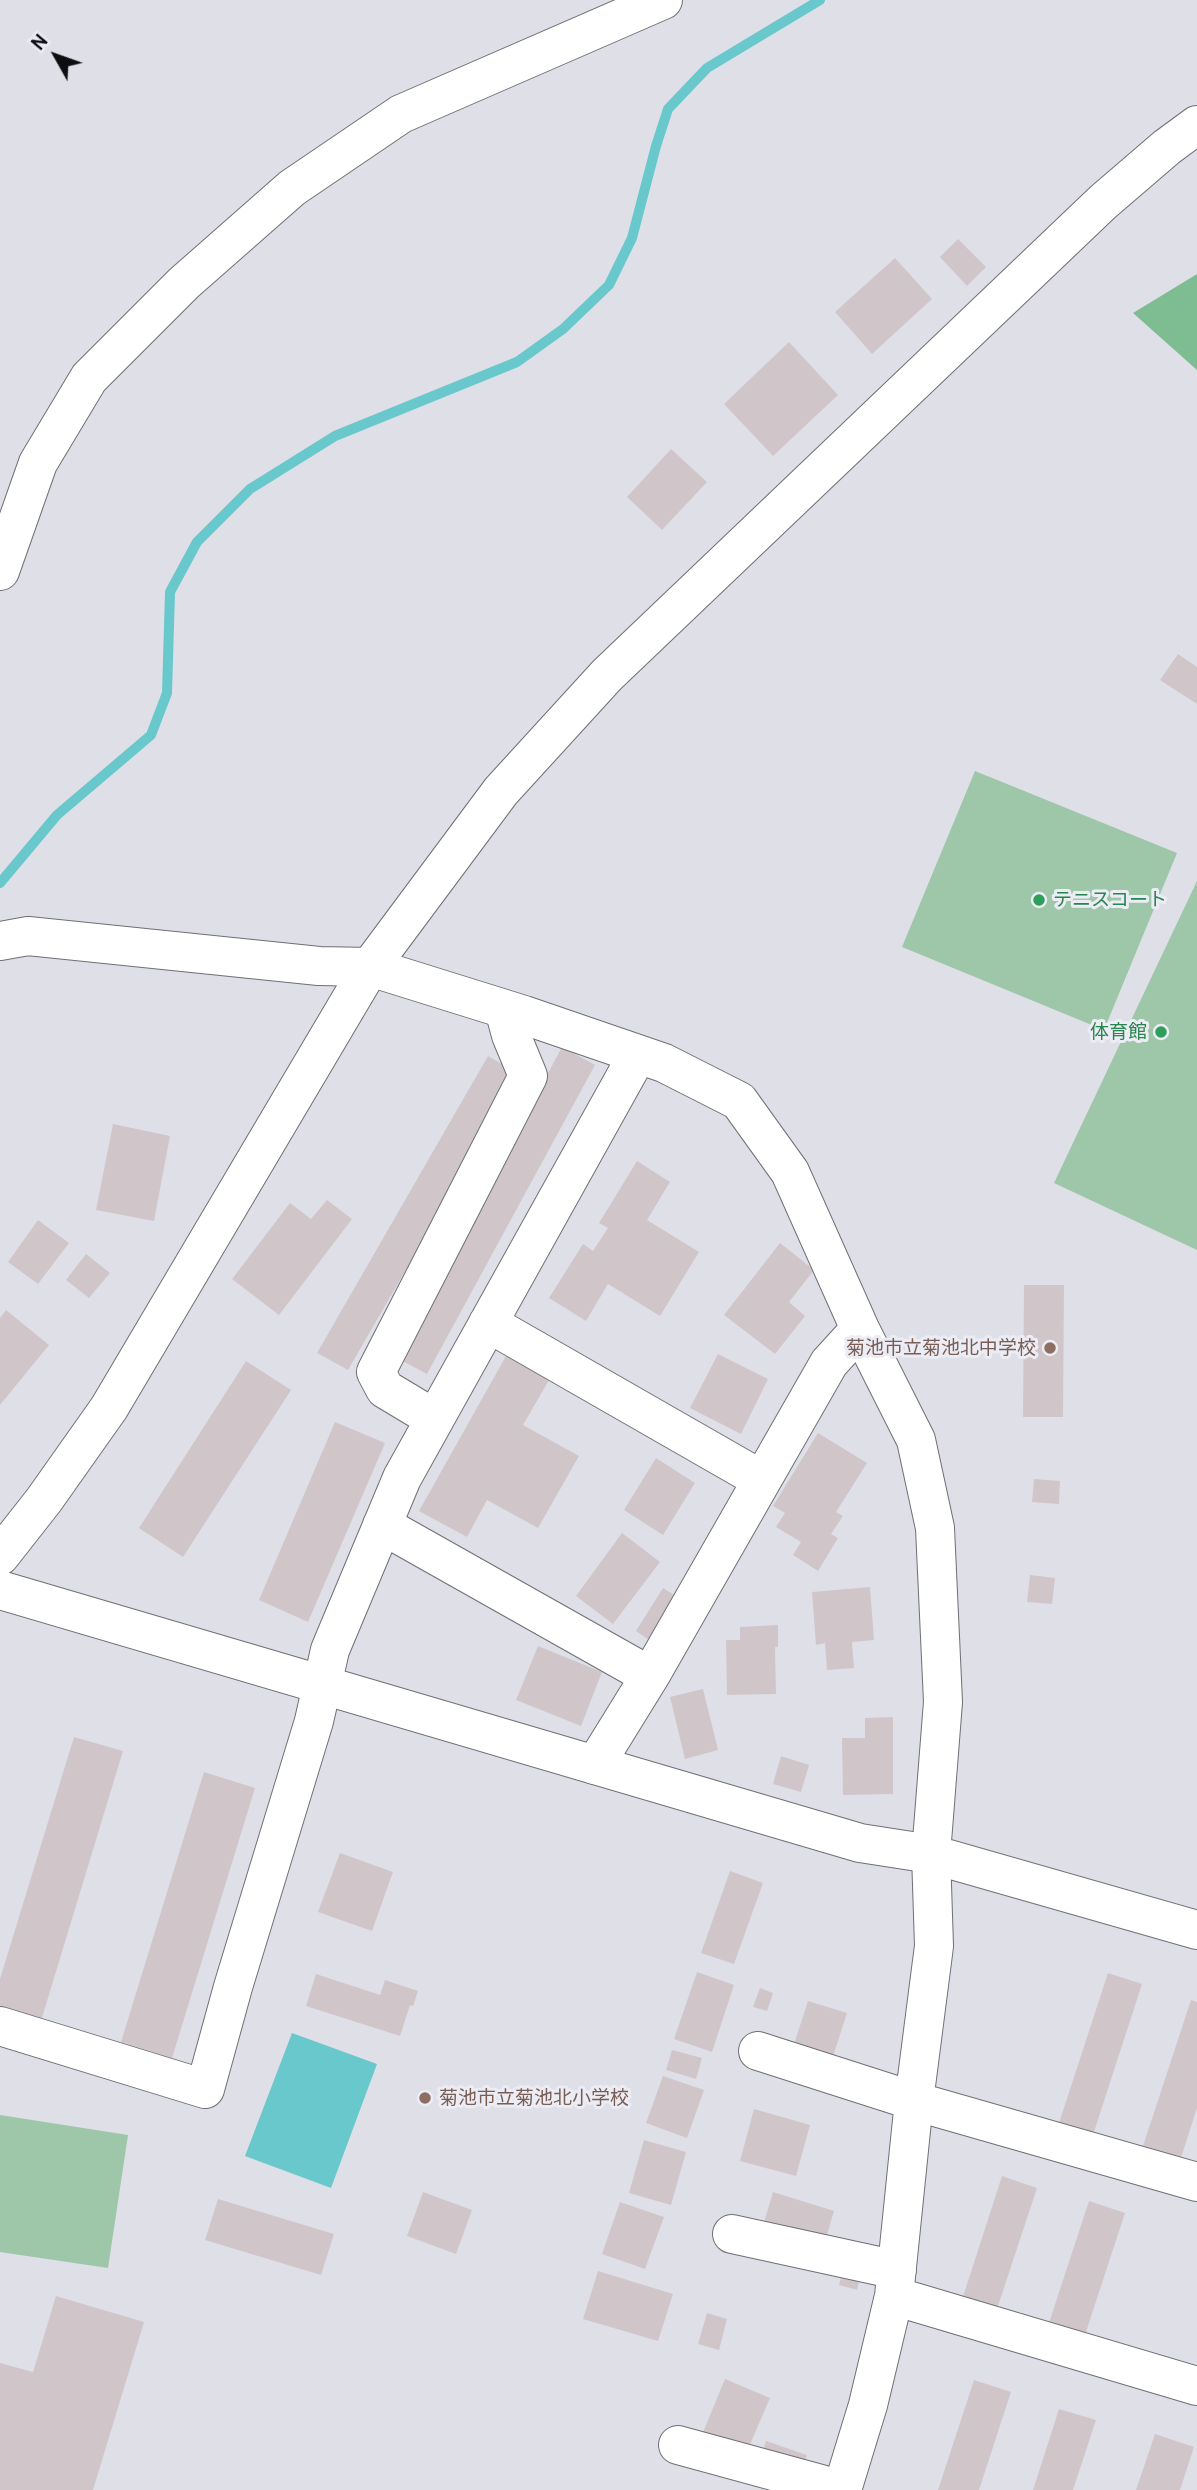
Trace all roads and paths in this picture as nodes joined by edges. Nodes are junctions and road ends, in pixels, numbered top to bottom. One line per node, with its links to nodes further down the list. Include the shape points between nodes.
1 (663, 0): 3 (street, via 401,114 282,197 184,283 89,378 38,463)
2 (1197, 125): 5 (street, via 1103,201 607,675 501,791)
3 (0, 571)
4 (0, 941): 5 (street, via 28,936 319,966)
5 (370, 967): 6 (street); 13 (street, via 109,1408)
6 (504, 1009): 7 (street); 10 (street, via 528,1076 376,1372 385,1388)
7 (638, 1054): 8 (street); 9 (street, via 739,1101 790,1172)
8 (488, 1323): 10 (street); 11 (street)
9 (860, 1329): 11 (street, via 829,1363); 18 (street, via 916,1440 935,1528 943,1702)
10 (435, 1419): 12 (street)
11 (762, 1480): 15 (street)
12 (382, 1525): 15 (street); 16 (street, via 330,1650)
13 (0, 1556)
14 (0, 1590): 16 (street)
15 (650, 1676): 17 (street)
16 (321, 1684): 17 (street); 20 (street, via 205,2089)
17 (595, 1765): 18 (street, via 860,1843)
18 (931, 1854): 19 (street); 22 (street, via 934,1946)
19 (1197, 1930)
20 (0, 2026)
21 (758, 2051): 22 (street)
22 (914, 2101): 23 (street); 25 (street)
23 (1197, 2182)
24 (732, 2234): 25 (street)
25 (895, 2283): 26 (street); 28 (street, via 868,2405)
26 (1197, 2386)
27 (678, 2445): 28 (street)
28 (842, 2490)

